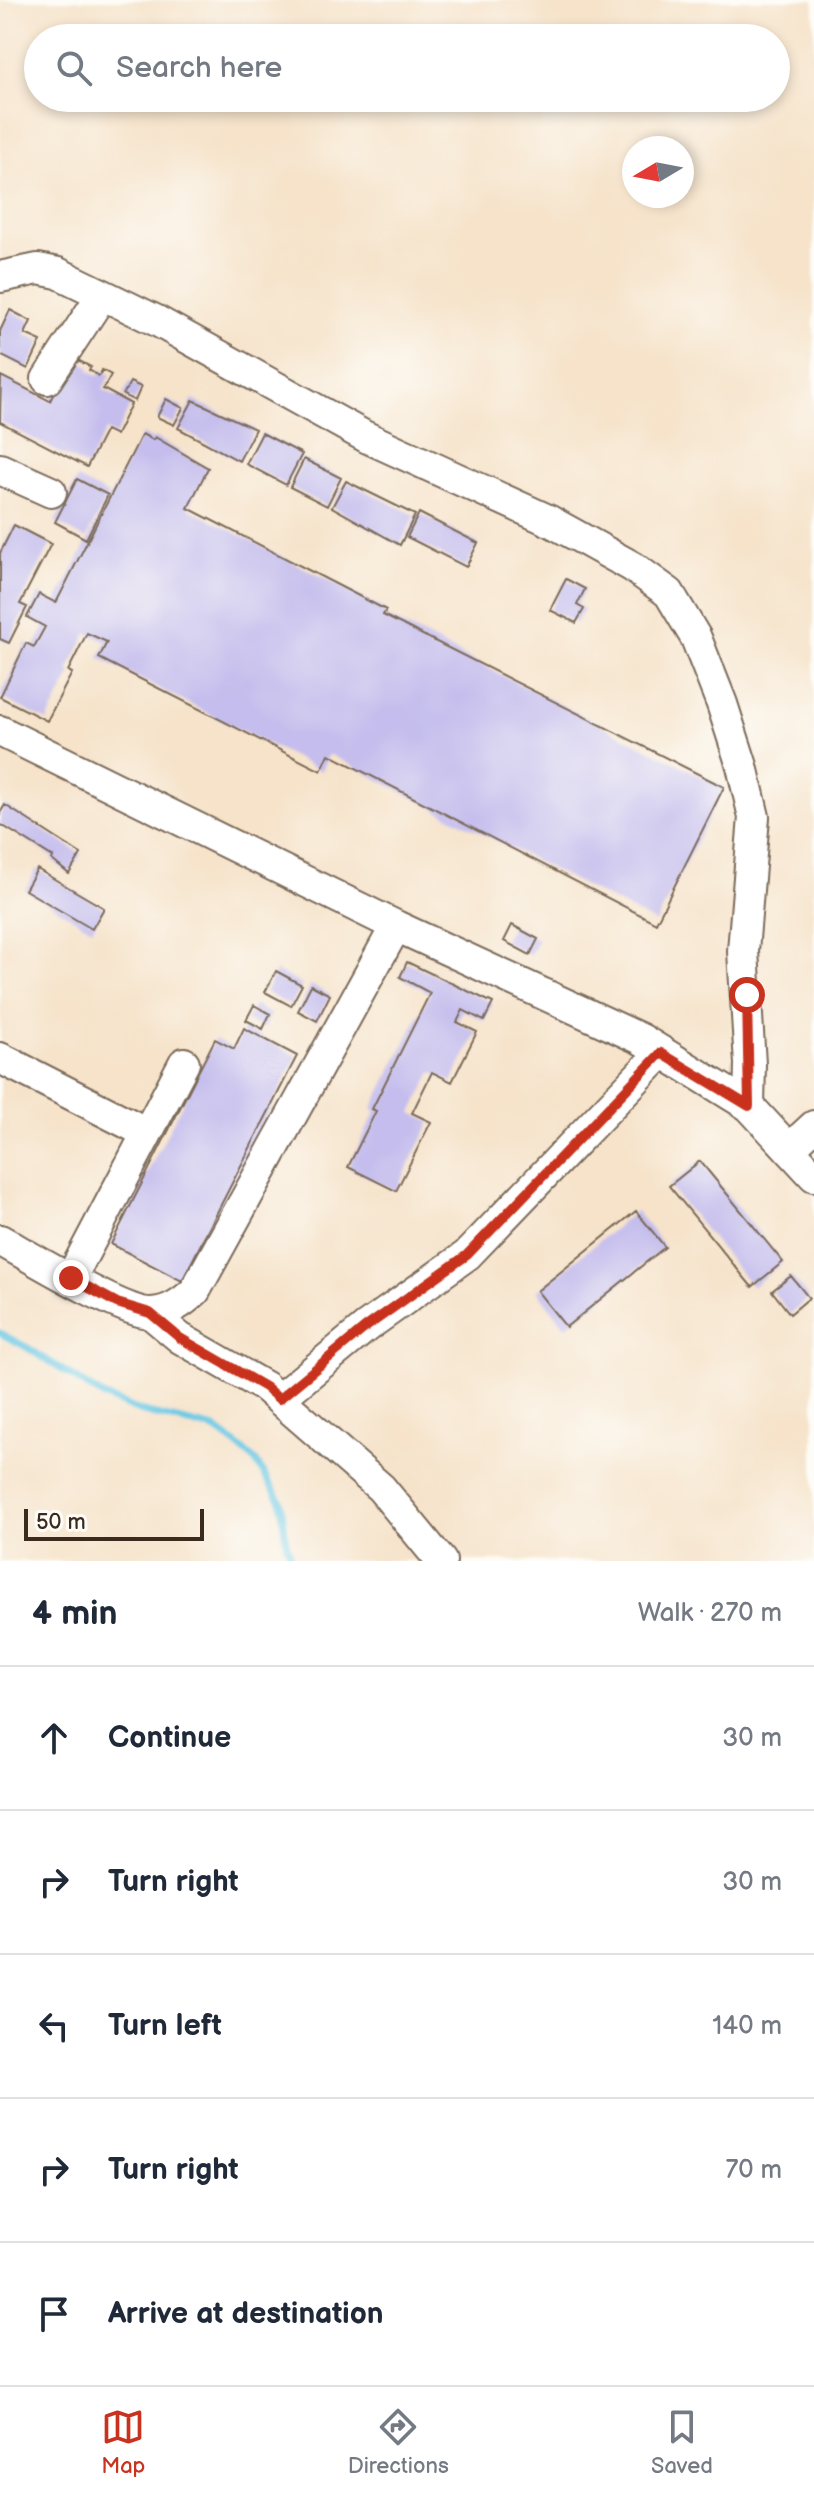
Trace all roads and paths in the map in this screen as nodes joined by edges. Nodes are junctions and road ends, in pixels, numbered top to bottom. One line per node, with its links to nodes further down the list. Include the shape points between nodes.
1 (0, 277): 2 (lane, via 38,269)
2 (102, 295): 3 (lane); 11 (lane, via 366,437 550,521 669,593 696,638 722,704 754,817 743,951)
3 (47, 379)
4 (0, 469): 5 (lane)
5 (51, 492)
6 (0, 731): 7 (lane)
7 (396, 926): 8 (lane); 18 (lane, via 195,1291 180,1305)
8 (661, 1053): 11 (lane); 19 (lane, via 467,1255 366,1327)
9 (0, 1058): 13 (lane)
10 (184, 1063): 13 (lane)
11 (749, 1106): 14 (lane)
12 (814, 1126): 14 (lane)
13 (147, 1133): 17 (lane)
14 (789, 1149): 15 (lane)
15 (814, 1176)
16 (0, 1240): 17 (lane)
17 (71, 1278): 18 (lane, via 117,1303)
18 (150, 1313): 19 (lane, via 180,1338)
19 (279, 1399): 20 (lane, via 381,1488)
20 (441, 1561)

